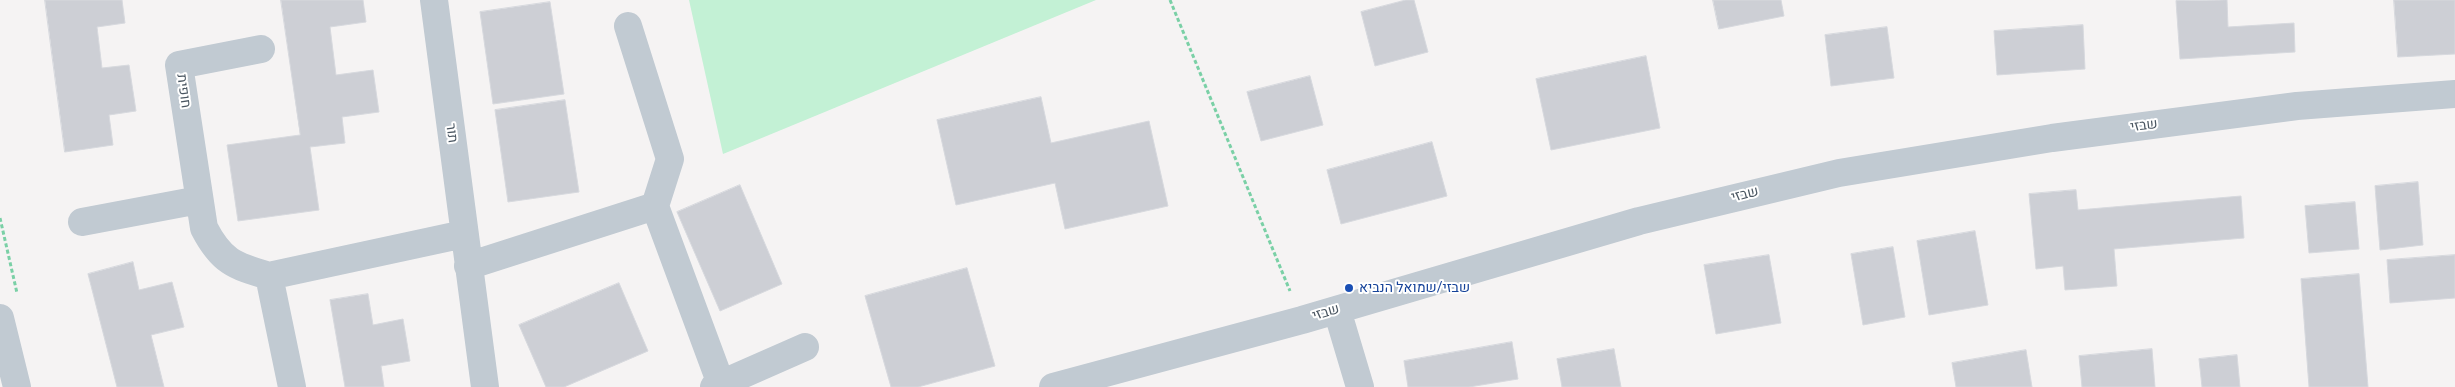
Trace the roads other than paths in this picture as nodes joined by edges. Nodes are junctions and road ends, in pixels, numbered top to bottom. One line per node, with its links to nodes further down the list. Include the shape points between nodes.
1 (434, 0): 8 (street, תור)
2 (628, 26): 6 (street, via 670,159)
3 (262, 49): 5 (street, חופית, via 179,65)
4 (2455, 94): 11 (street, שבזי, via 2258,112 2052,138 1840,173 1640,221)
5 (200, 200): 7 (street); 10 (street, חופית, via 204,228 225,260)
6 (655, 206): 9 (street); 14 (street)
7 (82, 222)
8 (464, 234): 9 (street, תור); 10 (street, חופית)
9 (468, 266): 17 (street, תור)
10 (269, 276): 16 (street)
11 (1337, 310): 18 (street, שבזי); 19 (street)
12 (0, 318): 15 (street)
13 (805, 347): 14 (street)
14 (718, 385)
15 (16, 387)
16 (292, 387)
17 (485, 387)
18 (1053, 387)
19 (1360, 387)

